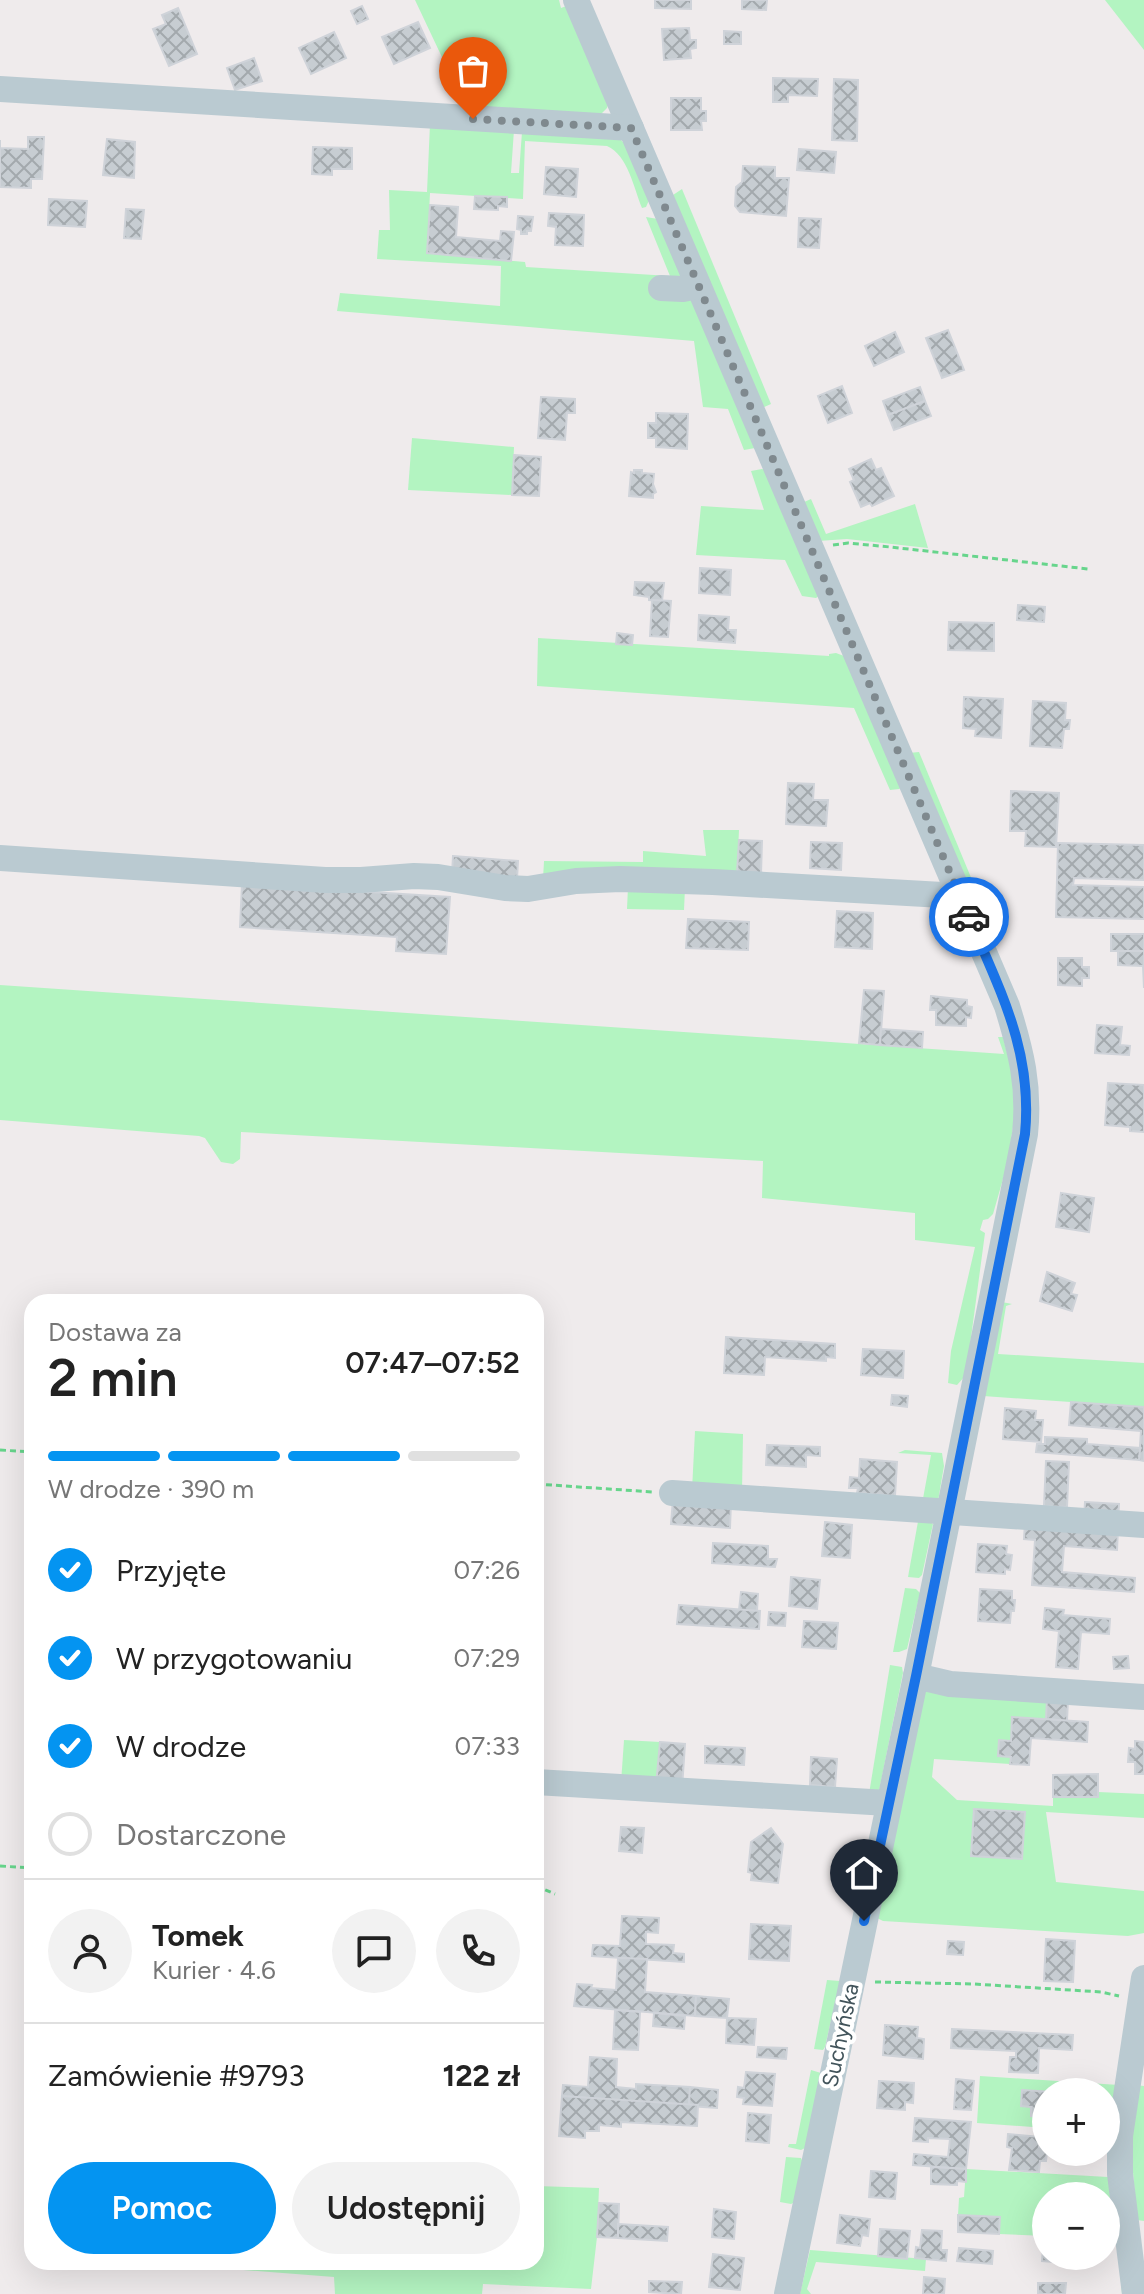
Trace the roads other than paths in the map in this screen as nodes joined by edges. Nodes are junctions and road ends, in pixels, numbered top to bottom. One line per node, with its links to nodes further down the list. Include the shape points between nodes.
1 (576, 0): 3 (street)
2 (0, 89): 3 (street)
3 (631, 128): 4 (street, Suchyńska)
4 (698, 286): 5 (street); 7 (street, Suchyńska)
5 (661, 288)
6 (0, 858): 7 (street, via 325,880 438,877 528,889 620,879)
7 (960, 896): 9 (street, Suchyńska, via 1007,1006 1027,1087 1025,1134)
8 (672, 1493): 9 (street)
9 (948, 1512): 10 (street); 11 (street, Suchyńska)
10 (1144, 1525)
11 (916, 1676): 12 (street, via 950,1684); 14 (street, Suchyńska)
12 (1144, 1697)
13 (544, 1782): 14 (street)
14 (888, 1803): 16 (street, Suchyńska)
15 (1142, 1990): 17 (street, via 1120,2136)
16 (787, 2294)
17 (1135, 2294)

